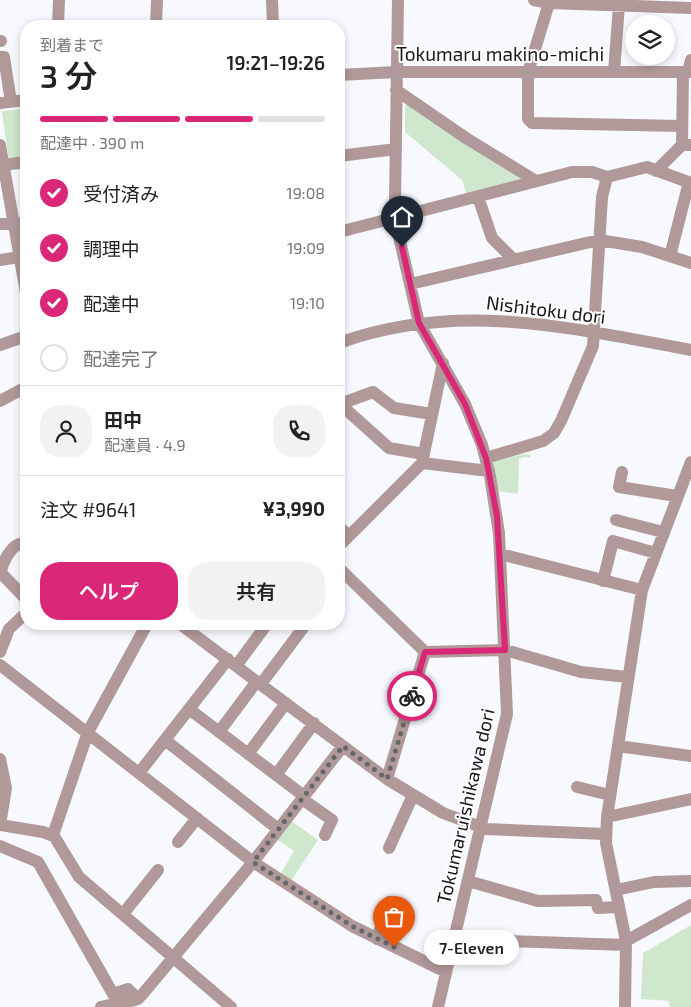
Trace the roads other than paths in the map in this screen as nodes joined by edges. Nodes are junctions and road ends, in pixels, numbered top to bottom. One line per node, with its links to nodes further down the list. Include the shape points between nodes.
1 (59, 0): 9 (street)
2 (157, 0): 10 (street)
3 (272, 0): 11 (street)
4 (398, 0): 14 (street, Tokumaruishikawa dori)
5 (534, 0): 6 (street)
6 (550, 1): 7 (street); 15 (street)
7 (619, 5): 8 (street); 16 (street)
8 (691, 8)
9 (58, 20)
10 (156, 20)
11 (274, 20)
12 (0, 57): 20 (street, via 4,57)
13 (688, 69): 16 (street, Tokumaru makino-michi); 21 (street)
14 (396, 72): 15 (street, Tokumaru makino-michi); 17 (street, Tokumaru makino-michi); 18 (street, Tokumaruishikawa dori)
15 (528, 72): 16 (street, Tokumaru makino-michi); 21 (street, via 528,119 532,123)
16 (614, 72)
17 (345, 75)
18 (396, 90): 24 (street, Tokumaruishikawa dori); 30 (street)
19 (20, 101): 20 (street)
20 (6, 102)
21 (682, 126): 23 (street)
22 (0, 145): 27 (street)
23 (686, 145): 28 (street)
24 (396, 149): 25 (street); 33 (street, Tokumaruishikawa dori)
25 (345, 155)
26 (20, 163): 27 (street)
27 (3, 165): 35 (street)
28 (656, 171): 29 (street, via 647,167); 31 (street)
29 (607, 177): 30 (street, via 578,171); 37 (street)
30 (536, 181): 32 (street)
31 (690, 182): 38 (street)
32 (478, 196): 33 (street); 41 (street, via 492,238)
33 (396, 218): 36 (street); 44 (street, Tokumaruishikawa dori)
34 (20, 223): 35 (street)
35 (6, 224): 39 (street)
36 (345, 231)
37 (599, 240): 38 (street, via 642,246); 41 (street); 46 (street)
38 (670, 256): 43 (street)
39 (19, 257): 40 (street); 42 (street)
40 (0, 260)
41 (514, 260): 44 (street)
42 (20, 262)
43 (691, 263)
44 (410, 284): 45 (street, Tokumaruishikawa dori)
45 (419, 323): 46 (street, Nishitoku dori, via 516,321); 48 (street, Nishitoku dori); 51 (street, Tokumaruishikawa dori)
46 (595, 332): 50 (street, Nishitoku dori); 57 (street, via 593,346 554,433 538,443)
47 (20, 338): 49 (street)
48 (345, 341)
49 (0, 345)
50 (691, 350)
51 (443, 364): 56 (street); 57 (street, Tokumaruishikawa dori, via 465,404)
52 (20, 390): 54 (street)
53 (345, 399): 56 (street, via 373,392 394,408)
54 (0, 401)
55 (345, 408): 58 (street, via 389,448)
56 (432, 414): 58 (street)
57 (486, 458): 60 (street, Tokumaruishikawa dori)
58 (422, 459): 60 (street); 66 (street)
59 (691, 462): 62 (street)
60 (489, 471): 70 (street, Tokumaruishikawa dori)
61 (622, 472): 62 (street, via 619,487)
62 (677, 496): 64 (street)
63 (616, 520): 64 (street)
64 (664, 532): 69 (street)
65 (345, 533): 66 (street)
66 (348, 536): 67 (street)
67 (345, 539)
68 (19, 544): 71 (street, via 15,545)
69 (656, 553): 73 (street, via 613,541); 74 (street)
70 (500, 554): 73 (street); 81 (street, Tokumaruishikawa dori)
71 (0, 571): 75 (street)
72 (345, 574): 83 (street)
73 (603, 581): 74 (street)
74 (642, 590): 86 (street)
75 (20, 593)
76 (20, 619): 82 (street, via 9,629)
77 (144, 630): 91 (street)
78 (191, 630): 84 (street)
79 (262, 630): 84 (street)
80 (301, 630): 87 (street)
81 (505, 650): 83 (street); 86 (street, via 581,672); 110 (street, Tokumaruishikawa dori, via 507,714)
82 (0, 652)
83 (425, 652): 101 (street)
84 (232, 663): 87 (street); 89 (street)
85 (0, 665): 91 (street)
86 (627, 677): 95 (street)
87 (259, 683): 88 (street); 92 (street)
88 (286, 703): 90 (street); 96 (street)
89 (189, 709): 92 (street); 93 (street)
90 (314, 724): 94 (street); 100 (street)
91 (88, 732): 99 (street); 114 (street)
92 (220, 732): 96 (street)
93 (165, 740): 99 (street); 111 (street)
94 (343, 746): 101 (street); 105 (street)
95 (618, 746): 97 (street); 104 (street)
96 (248, 754): 100 (street)
97 (691, 756)
98 (0, 759): 109 (street, via 6,788)
99 (139, 773): 108 (street)
100 (276, 775): 105 (street)
101 (387, 779): 103 (street)
102 (577, 787): 104 (street)
103 (413, 795): 110 (street, via 442,813); 117 (street)
104 (610, 795): 107 (street)
105 (303, 798): 111 (street); 113 (street, via 332,820)
106 (691, 799): 107 (street)
107 (607, 817): 112 (street)
108 (197, 818): 115 (street); 118 (street)
109 (0, 825): 114 (street)
110 (480, 828): 112 (street); 120 (street, Tokumaruishikawa dori)
111 (278, 829): 118 (street)
112 (606, 834): 122 (street)
113 (325, 835)
114 (53, 836): 126 (street, via 76,872)
115 (178, 842)
116 (0, 846): 132 (street, via 38,862 113,994 128,990)
117 (389, 848)
118 (253, 862): 127 (street); 130 (street)
119 (158, 870): 126 (street)
120 (468, 880): 125 (street, via 538,901 596,900 598,908); 128 (street, Tokumaruishikawa dori)
121 (691, 881): 122 (street, via 654,882)
122 (616, 890): 125 (street)
123 (389, 902): 127 (street)
124 (691, 904): 129 (street)
125 (619, 907): 129 (street)
126 (123, 914): 130 (street)
127 (376, 939): 131 (street)
128 (454, 939): 129 (street); 131 (street, Tokumaruishikawa dori)
129 (626, 943): 136 (street)
130 (173, 957): 132 (street); 134 (street)
131 (446, 972): 135 (street, Tokumaruishikawa dori)
132 (138, 998): 133 (street)
133 (101, 1007)
134 (231, 1007)
135 (438, 1007)
136 (625, 1007)

